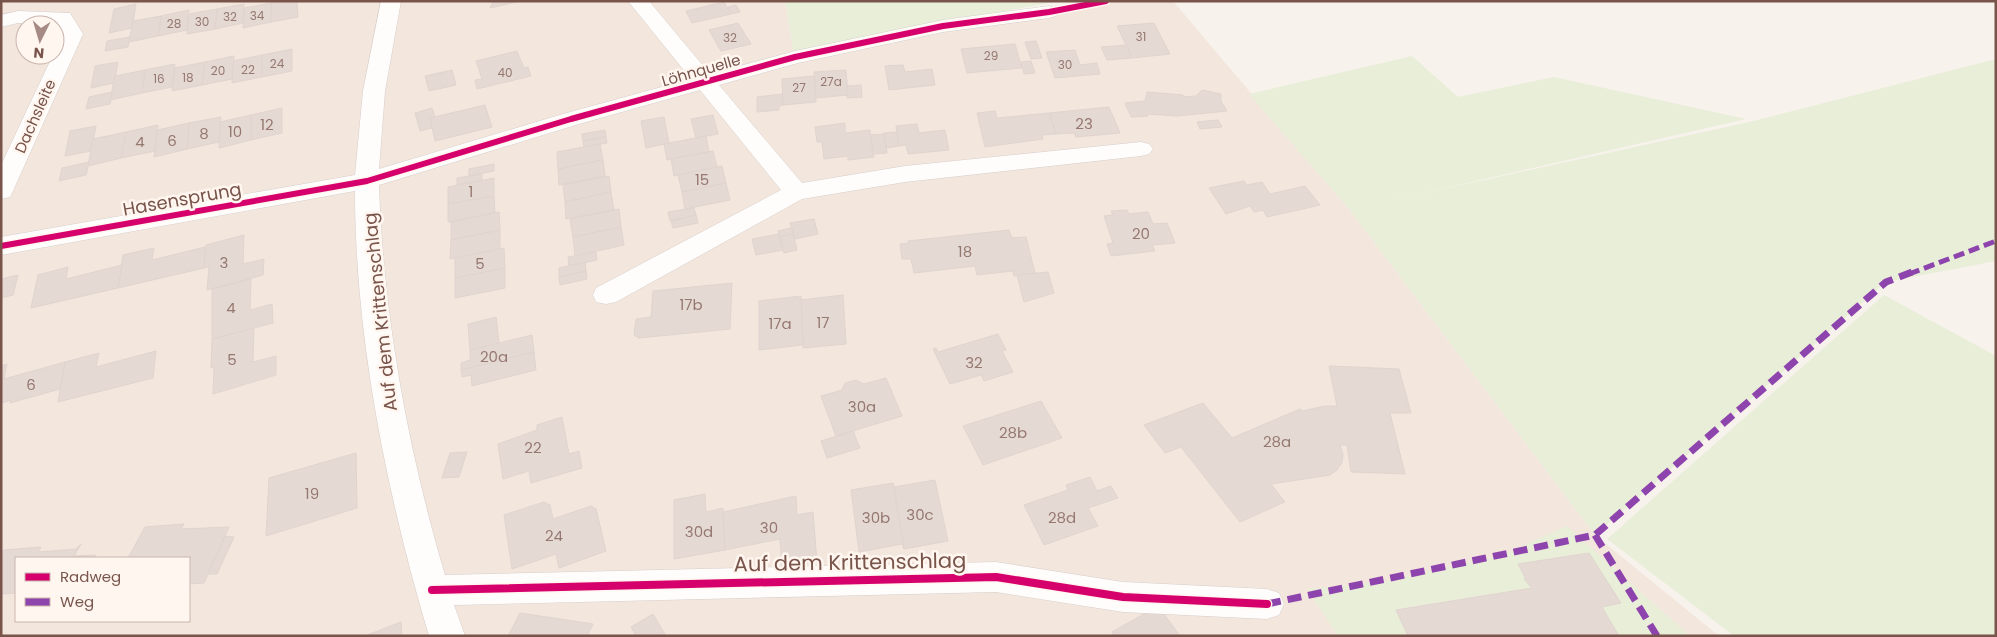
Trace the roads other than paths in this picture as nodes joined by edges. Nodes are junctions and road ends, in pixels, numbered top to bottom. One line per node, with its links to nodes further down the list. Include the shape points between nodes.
1 (391, 1): 7 (street, Auf dem Krittenschlag, via 372,112)
2 (638, 1): 5 (street, Löhnquelle)
3 (1049, 12): 5 (street, Löhnquelle, via 943,26 857,43 795,57)
4 (1, 21): 8 (street, Dachsleite, via 18,17 63,17 73,34)
5 (705, 84): 7 (street, Löhnquelle, via 571,119); 9 (street, Löhnquelle)
6 (1140, 149): 9 (street, via 905,174)
7 (367, 181): 10 (street, Hasensprung); 12 (street, Auf dem Krittenschlag, via 373,287 390,414)
8 (1, 191)
9 (796, 192): 11 (street)
10 (1, 246)
11 (606, 295)
12 (432, 590): 13 (street, Auf dem Krittenschlag, via 996,577 1123,597); 14 (street, Auf dem Krittenschlag)
13 (1267, 604)
14 (446, 636)

